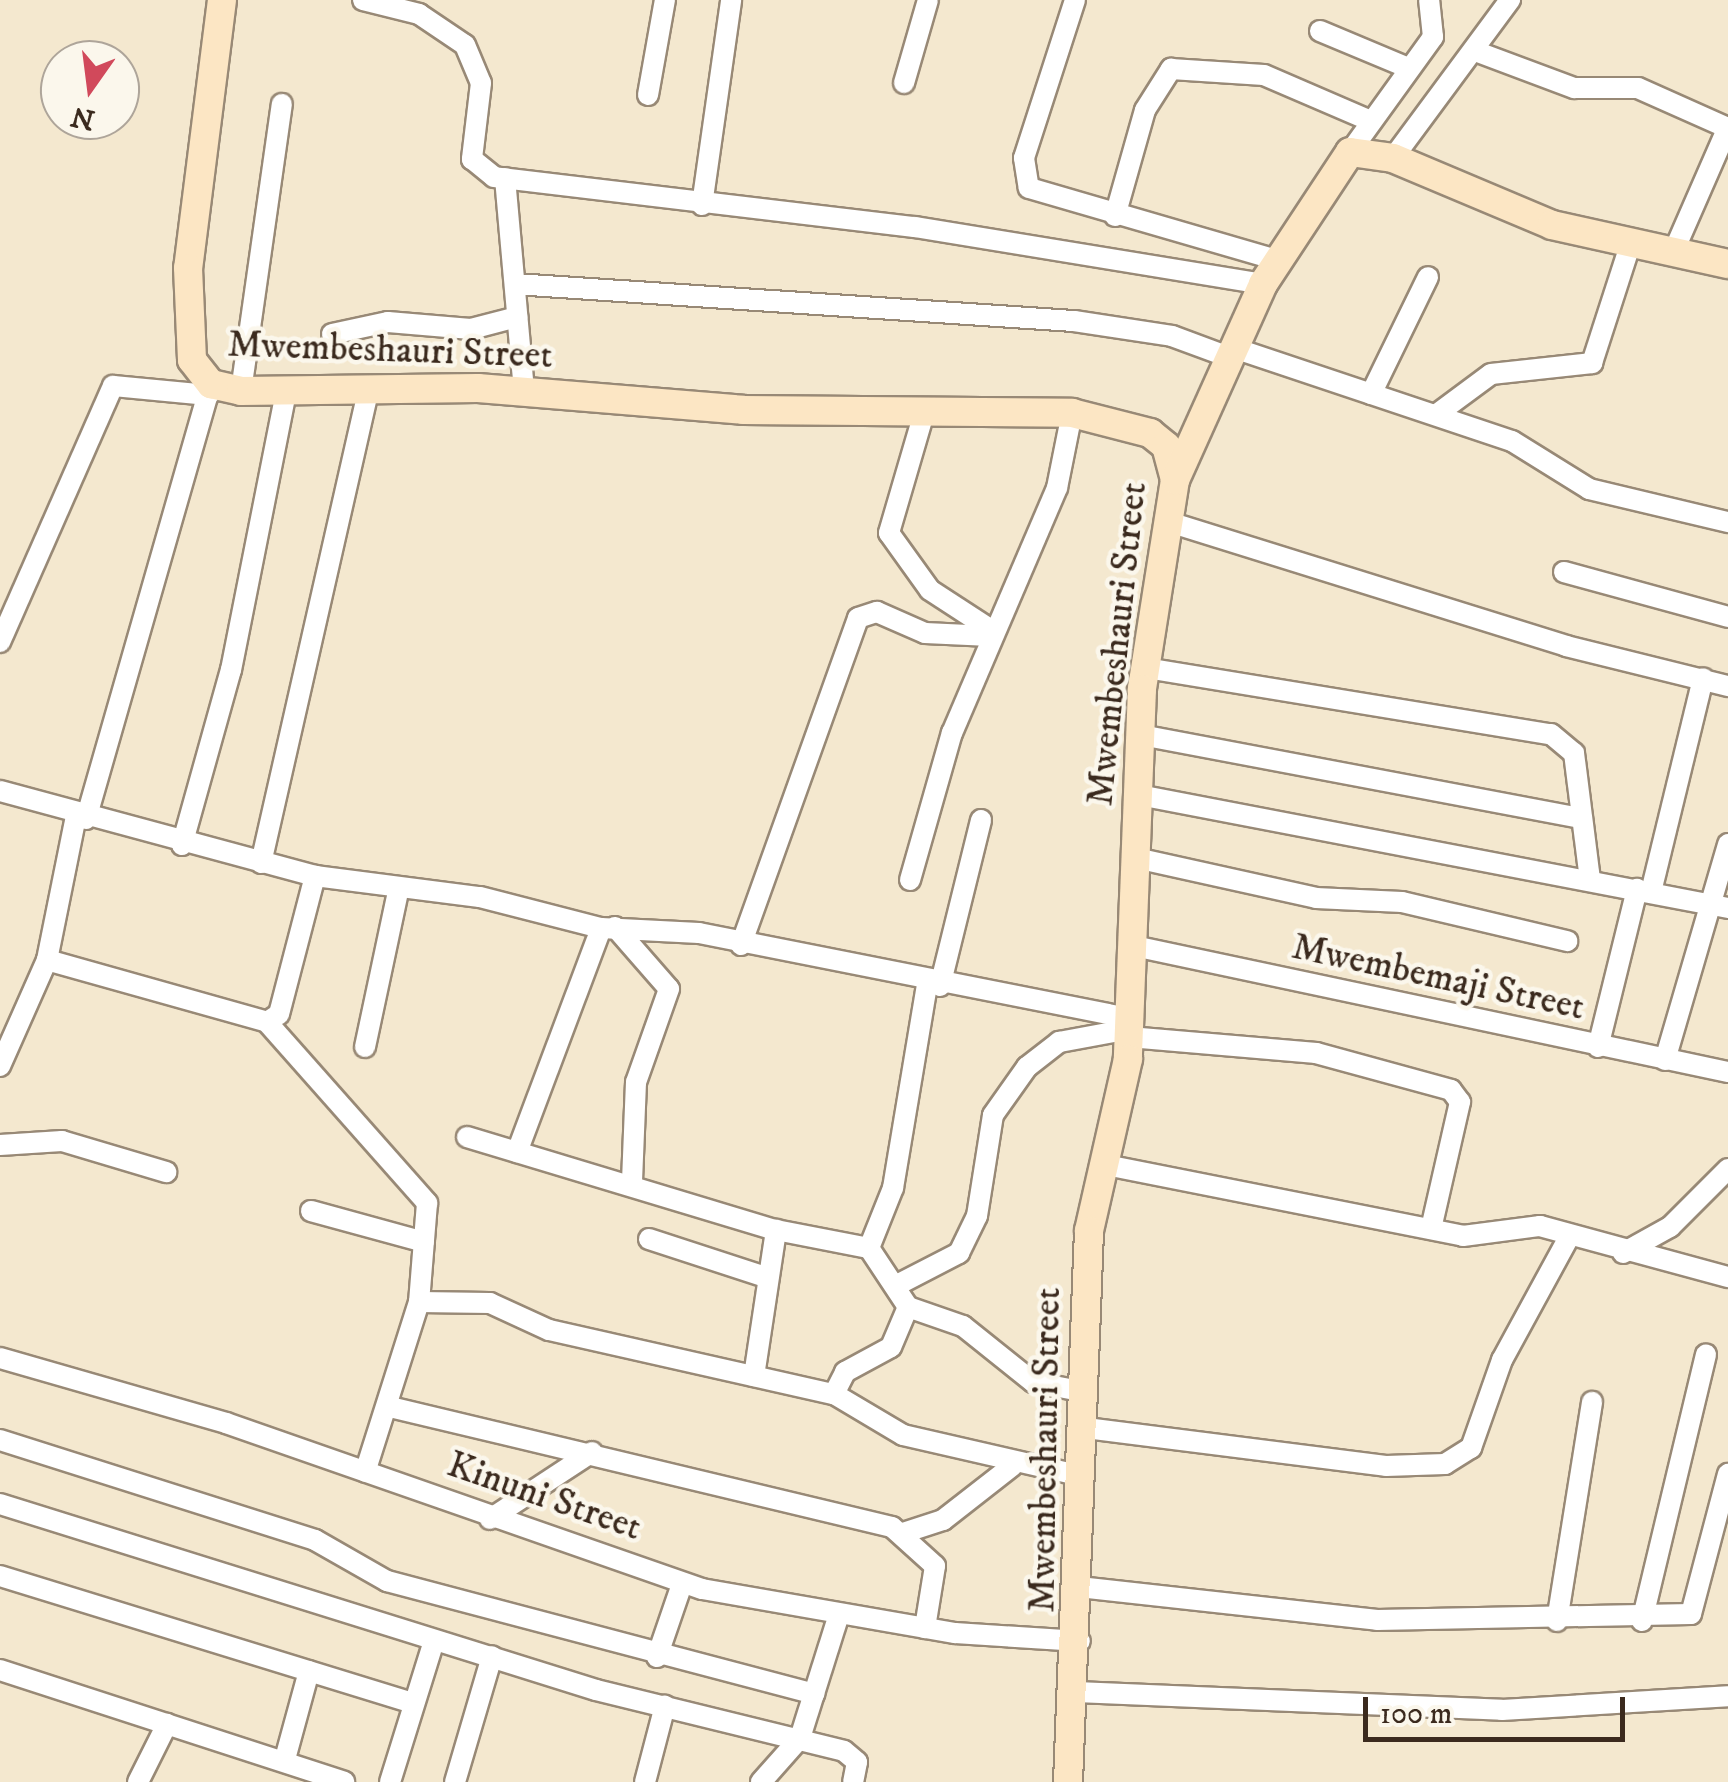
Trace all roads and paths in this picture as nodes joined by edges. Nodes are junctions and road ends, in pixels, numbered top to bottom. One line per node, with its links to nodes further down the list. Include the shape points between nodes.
1 (222, 0): 34 (street, Mwembeshauri Street, via 188,268 192,360)
2 (363, 0): 9 (street)
3 (665, 0): 14 (street)
4 (731, 0): 21 (street)
5 (928, 0): 13 (street)
6 (1075, 0): 22 (street, via 1022,175 1036,194)
7 (1429, 0): 12 (street, via 1434,37)
8 (1510, 0): 11 (street)
9 (401, 5): 20 (street, via 437,24 475,58 472,159)
10 (1320, 30): 12 (street)
11 (1475, 51): 17 (street, via 1574,88 1638,88); 19 (street)
12 (1406, 68): 16 (street)
13 (904, 83)
14 (648, 95)
15 (282, 104): 35 (street)
16 (1372, 121): 18 (street); 22 (street, via 1264,76 1172,69 1146,110)
17 (1728, 128): 24 (street)
18 (1350, 152): 19 (street); 25 (street)
19 (1392, 158): 23 (street, via 1552,225)
20 (506, 178): 21 (street); 28 (street)
21 (702, 204): 29 (street, via 915,227)
22 (1115, 216): 25 (street)
23 (1630, 244): 24 (street); 41 (street, via 1592,363 1491,374)
24 (1673, 254): 26 (street)
25 (1277, 260): 29 (street)
26 (1728, 264)
27 (1428, 277): 38 (street)
28 (516, 284): 30 (street); 32 (street, via 1074,321)
29 (1262, 284): 32 (street)
30 (517, 316): 31 (street, via 471,329 388,322); 36 (street)
31 (332, 334)
32 (1228, 351): 38 (street); 42 (street)
33 (370, 388): 36 (street, Mwembeshauri Street); 37 (street, Mwembeshauri Street); 61 (street)
34 (210, 389): 35 (street, Mwembeshauri Street); 47 (street, via 113,386); 55 (street)
35 (241, 391): 37 (street, Mwembeshauri Street)
36 (524, 391): 39 (street, Mwembeshauri Street, via 744,410)
37 (286, 392): 59 (street, via 231,670)
38 (1370, 394): 41 (street)
39 (924, 412): 40 (street, Mwembeshauri Street); 48 (street, via 889,532 930,590)
40 (1072, 413): 42 (street, Mwembeshauri Street, via 1150,433 1166,446); 48 (street, via 1030,564)
41 (1438, 414): 44 (street, via 1512,442 1589,489)
42 (1175, 480): 43 (street, Mwembeshauri Street)
43 (1169, 522): 49 (street, Mwembeshauri Street); 50 (street, via 1566,646)
44 (1728, 522)
45 (1564, 572): 46 (street)
46 (1728, 617)
47 (3, 629)
48 (992, 634): 64 (street); 70 (street, via 925,634 876,612 858,618)
49 (1146, 668): 52 (street, Mwembeshauri Street); 56 (street, via 1551,734 1574,752)
50 (1703, 678): 51 (street); 65 (street)
51 (1728, 686)
52 (1141, 735): 54 (street, Mwembeshauri Street); 56 (street)
53 (0, 792): 55 (street)
54 (1138, 795): 60 (street, Mwembeshauri Street); 63 (street)
55 (81, 818): 59 (street); 72 (street)
56 (1580, 818): 63 (street)
57 (982, 820): 73 (street)
58 (1728, 844): 67 (street)
59 (182, 845): 61 (street)
60 (1136, 858): 69 (street, via 1316,898 1402,902); 71 (street, Mwembeshauri Street)
61 (261, 864): 62 (street)
62 (315, 876): 66 (street); 74 (street, via 278,1014)
63 (1590, 879): 65 (street)
64 (910, 880)
65 (1644, 891): 67 (street); 77 (street)
66 (398, 892): 68 (street, via 480,897); 76 (street)
67 (1719, 906): 78 (street)
68 (608, 928): 70 (street, via 658,926); 83 (street); 87 (street, via 670,989 636,1082)
69 (1567, 941)
70 (741, 945): 73 (street)
71 (1134, 946): 75 (street, Mwembeshauri Street); 77 (street, Mwembemaji Street)
72 (47, 960): 74 (street); 79 (street)
73 (934, 984): 75 (street); 94 (street, via 892,1188)
74 (268, 1022): 93 (street, via 394,1173 418,1184 427,1203)
75 (1130, 1028): 84 (street, Mwembeshauri Street); 89 (street, via 1316,1053 1451,1090 1460,1102); 98 (street, via 1059,1042 1027,1067 993,1116 977,1216 958,1253)
76 (365, 1047)
77 (1598, 1047): 78 (street, Mwembemaji Street)
78 (1665, 1060): 80 (street, Mwembemaji Street)
79 (0, 1066)
80 (1728, 1072)
81 (467, 1138): 83 (street)
82 (0, 1145): 86 (street, via 62,1141)
83 (517, 1152): 87 (street)
84 (1106, 1165): 89 (street); 104 (street, Mwembeshauri Street, via 1089,1231)
85 (1728, 1169): 95 (street, via 1670,1227)
86 (166, 1172)
87 (632, 1181): 90 (street)
88 (311, 1211): 93 (street)
89 (1431, 1229): 91 (street, via 1484,1236 1522,1224)
90 (776, 1230): 94 (street); 97 (street)
91 (1569, 1237): 95 (street); 108 (street, via 1502,1360 1471,1448 1445,1464 1386,1466)
92 (649, 1239): 97 (street)
93 (424, 1242): 99 (street)
94 (869, 1248): 98 (street)
95 (1623, 1253): 96 (street)
96 (1728, 1276)
97 (768, 1278): 103 (street)
98 (897, 1285): 100 (street)
99 (419, 1302): 103 (street, via 490,1303 549,1330); 107 (street)
100 (908, 1307): 104 (street, via 962,1326 1033,1382); 105 (street, via 891,1348 845,1372)
101 (1706, 1355): 125 (street)
102 (0, 1358): 112 (street, Kinuni Street)
103 (754, 1376): 105 (street)
104 (1080, 1391): 108 (street, Mwembeshauri Street)
105 (834, 1394): 111 (street, via 883,1427)
106 (1592, 1402): 124 (street)
107 (390, 1406): 110 (street); 112 (street)
108 (1078, 1427): 114 (street, Mwembeshauri Street)
109 (0, 1440): 130 (street, via 315,1540 387,1581)
110 (592, 1452): 116 (street); 117 (street)
111 (1012, 1466): 114 (street); 117 (street, via 944,1520)
112 (364, 1472): 116 (street, Kinuni Street)
113 (1728, 1474): 119 (street)
114 (1077, 1475): 122 (street, Mwembeshauri Street)
115 (0, 1504): 127 (street)
116 (490, 1519): 121 (street, Kinuni Street)
117 (903, 1534): 126 (street, via 935,1566)
118 (1728, 1568): 119 (street)
119 (1707, 1574): 125 (street, via 1695,1612)
120 (0, 1576): 132 (street)
121 (682, 1584): 123 (street, Kinuni Street); 130 (street)
122 (1079, 1587): 124 (street, via 1377,1620); 128 (street, Mwembeshauri Street)
123 (839, 1614): 126 (street, Kinuni Street); 134 (street)
124 (1558, 1621): 125 (street)
125 (1642, 1621)
126 (925, 1628): 128 (street, Kinuni Street)
127 (434, 1641): 129 (street); 136 (street)
128 (1080, 1641): 133 (street, Mwembeshauri Street)
129 (492, 1656): 137 (street); 144 (street)
130 (657, 1657): 134 (street)
131 (0, 1670): 138 (street)
132 (309, 1672): 136 (street); 140 (street)
133 (1076, 1692): 135 (street, via 1502,1710); 148 (street, Mwembeshauri Street)
134 (814, 1694): 139 (street)
135 (1728, 1696)
136 (412, 1703): 143 (street)
137 (664, 1706): 139 (street); 145 (street)
138 (167, 1724): 140 (street); 141 (street)
139 (800, 1738): 146 (street); 147 (street, via 852,1755)
140 (285, 1759): 142 (street)
141 (138, 1782)
142 (344, 1782)
143 (390, 1782)
144 (456, 1782)
145 (645, 1782)
146 (761, 1782)
147 (852, 1782)
148 (1068, 1782)

